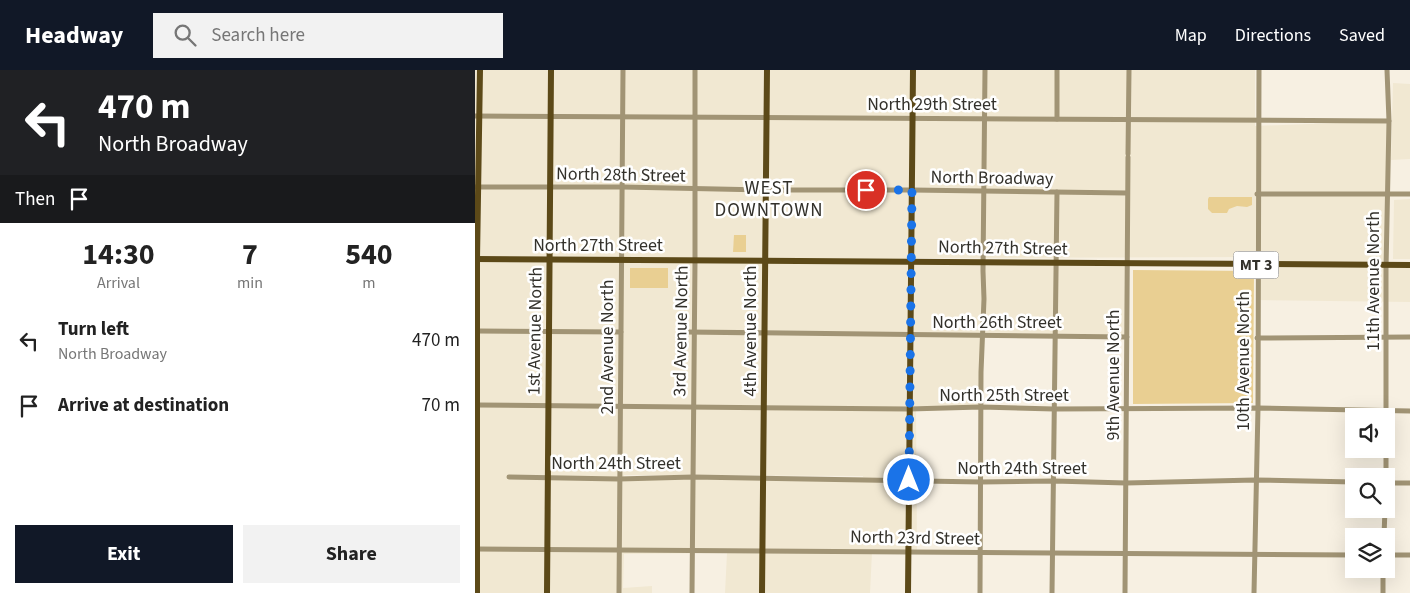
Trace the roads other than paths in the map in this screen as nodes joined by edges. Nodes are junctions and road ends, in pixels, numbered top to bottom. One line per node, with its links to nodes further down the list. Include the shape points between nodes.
1 (481, 70): 12 (main road)
2 (551, 70): 13 (main road, 1st Avenue North)
3 (623, 70): 14 (street, 2nd Avenue North)
4 (695, 70): 15 (street, 3rd Avenue North)
5 (767, 70): 16 (main road, 4th Avenue North)
6 (913, 70): 17 (main road)
7 (985, 70): 18 (street)
8 (1057, 70): 19 (street)
9 (1129, 70): 20 (street, 9th Avenue North)
10 (1259, 70): 21 (street, 10th Avenue North)
11 (1387, 70): 22 (street, 11th Avenue North)
12 (478, 116): 13 (street, North 29th Street); 23 (main road)
13 (551, 116): 14 (street, North 29th Street); 25 (main road, 1st Avenue North)
14 (623, 116): 15 (street, North 29th Street); 24 (street, 2nd Avenue North)
15 (694, 117): 16 (street, North 29th Street); 26 (street, 3rd Avenue North)
16 (766, 117): 17 (street, North 29th Street); 27 (main road, 4th Avenue North)
17 (912, 118): 18 (street, North 29th Street); 28 (main road)
18 (984, 118): 19 (street, North 29th Street); 29 (street)
19 (1057, 119): 20 (street, North 29th Street)
20 (1129, 119): 21 (street, North 29th Street); 31 (street, 9th Avenue North)
21 (1257, 120): 22 (street, North 29th Street); 32 (street, 10th Avenue North)
22 (1389, 122): 33 (street, 11th Avenue North)
23 (477, 187): 25 (street, North 28th Street); 35 (main road)
24 (623, 187): 25 (street, North 28th Street); 26 (street, North 28th Street); 37 (street, 2nd Avenue North)
25 (551, 188): 36 (main road, 1st Avenue North)
26 (694, 189): 27 (street, North 28th Street); 38 (street, 3rd Avenue North)
27 (766, 190): 28 (street, North Broadway); 39 (main road, 4th Avenue North)
28 (912, 190): 29 (street, North Broadway); 40 (main road)
29 (984, 191): 30 (street, North Broadway); 42 (street)
30 (1057, 192): 31 (street, North Broadway); 41 (street)
31 (1127, 193): 43 (street, 9th Avenue North)
32 (1257, 194): 33 (street); 44 (street, 10th Avenue North)
33 (1387, 194): 34 (street); 45 (street, 11th Avenue North)
34 (1410, 194)
35 (476, 259): 36 (main road, North 27th Street / MT 3); 47 (main road)
36 (550, 260): 37 (main road, North 27th Street / MT 3); 48 (main road, 1st Avenue North)
37 (621, 260): 38 (main road, North 27th Street / MT 3); 49 (street, 2nd Avenue North)
38 (695, 261): 39 (main road, North 27th Street / MT 3); 51 (street, 3rd Avenue North)
39 (765, 261): 40 (main road, North 27th Street / MT 3); 52 (main road, 4th Avenue North)
40 (912, 262): 42 (main road, North 27th Street / MT 3); 53 (main road)
41 (1056, 262): 42 (main road, North 27th Street / MT 3); 43 (main road, North 27th Street / MT 3); 55 (street)
42 (983, 263): 54 (street)
43 (1127, 263): 44 (main road, North 27th Street / MT 3); 56 (street, 9th Avenue North)
44 (1258, 265): 45 (main road, North 27th Street / MT 3); 59 (street, 10th Avenue North)
45 (1386, 265): 46 (main road, North 27th Street / MT 3); 57 (street, 11th Avenue North)
46 (1410, 265)
47 (478, 332): 48 (street); 60 (main road)
48 (550, 332): 49 (street); 61 (main road, 1st Avenue North)
49 (621, 332): 62 (street, 2nd Avenue North)
50 (687, 332): 51 (street, North 26th Street)
51 (694, 332): 52 (street, North 26th Street); 63 (street, 3rd Avenue North)
52 (765, 333): 53 (street, North 26th Street); 64 (main road, 4th Avenue North)
53 (909, 336): 54 (street, North 26th Street); 69 (main road)
54 (984, 336): 55 (street, North 26th Street); 65 (street)
55 (1054, 336): 56 (street, North 26th Street); 70 (street)
56 (1127, 337): 66 (street, 9th Avenue North)
57 (1386, 337): 58 (street); 59 (street); 68 (street, 11th Avenue North)
58 (1410, 337)
59 (1257, 338): 67 (street, 10th Avenue North)
60 (477, 405): 61 (street, North 25th Street); 88 (main road)
61 (549, 406): 62 (street, North 25th Street); 76 (main road, 1st Avenue North)
62 (621, 407): 63 (street, North 25th Street); 78 (street, 2nd Avenue North)
63 (693, 407): 64 (street, North 25th Street); 74 (street, 3rd Avenue North)
64 (764, 407): 69 (street, North 25th Street); 77 (main road, 4th Avenue North)
65 (981, 407): 69 (street, North 25th Street); 70 (street, North 25th Street); 82 (street)
66 (1127, 408): 67 (street, North 25th Street); 70 (street, North 25th Street); 84 (street, 9th Avenue North)
67 (1258, 408): 71 (street, North 25th Street); 80 (street, 10th Avenue North)
68 (1387, 408)
69 (909, 409): 79 (main road)
70 (1054, 409): 81 (street)
71 (1345, 409)
72 (1395, 410): 73 (street, North 25th Street)
73 (1410, 411)
74 (693, 476): 77 (street, North 24th Street); 78 (street, North 24th Street); 90 (street, 3rd Avenue North)
75 (509, 478): 76 (street, North 24th Street)
76 (548, 478): 78 (street, North 24th Street); 87 (main road, 1st Avenue North)
77 (763, 478): 79 (street, North 24th Street); 91 (main road, 4th Avenue North)
78 (619, 479): 89 (street, 2nd Avenue North)
79 (909, 480): 82 (street, North 24th Street); 92 (main road)
80 (1255, 480): 83 (street, North 24th Street); 84 (street, North 24th Street); 96 (street, 10th Avenue North)
81 (1054, 481): 82 (street, North 24th Street); 84 (street, North 24th Street); 94 (street)
82 (981, 482): 93 (street)
83 (1345, 482)
84 (1126, 483): 95 (street, 9th Avenue North)
85 (1395, 483): 86 (street)
86 (1410, 483)
87 (548, 548): 88 (street, North 23rd Street); 89 (street, North 23rd Street); 102 (main road, 1st Avenue North)
88 (477, 549): 101 (main road)
89 (619, 550): 90 (street, North 23rd Street); 103 (street, 2nd Avenue North)
90 (692, 550): 91 (street, North 23rd Street); 104 (street, 3rd Avenue North)
91 (763, 550): 92 (street, North 23rd Street); 105 (main road, 4th Avenue North)
92 (908, 552): 93 (street, North 23rd Street); 106 (main road)
93 (980, 553): 94 (street, North 23rd Street); 107 (street)
94 (1053, 553): 95 (street, North 23rd Street); 108 (street)
95 (1126, 554): 96 (street, North 23rd Street); 109 (street, 9th Avenue North)
96 (1255, 555): 97 (street, North 23rd Street); 110 (street, 10th Avenue North)
97 (1345, 555)
98 (1395, 555): 99 (street)
99 (1410, 555)
100 (1383, 578): 111 (street)
101 (477, 593)
102 (547, 593)
103 (619, 593)
104 (691, 593)
105 (762, 593)
106 (908, 593)
107 (979, 593)
108 (1052, 593)
109 (1125, 593)
110 (1254, 593)
111 (1383, 593)

